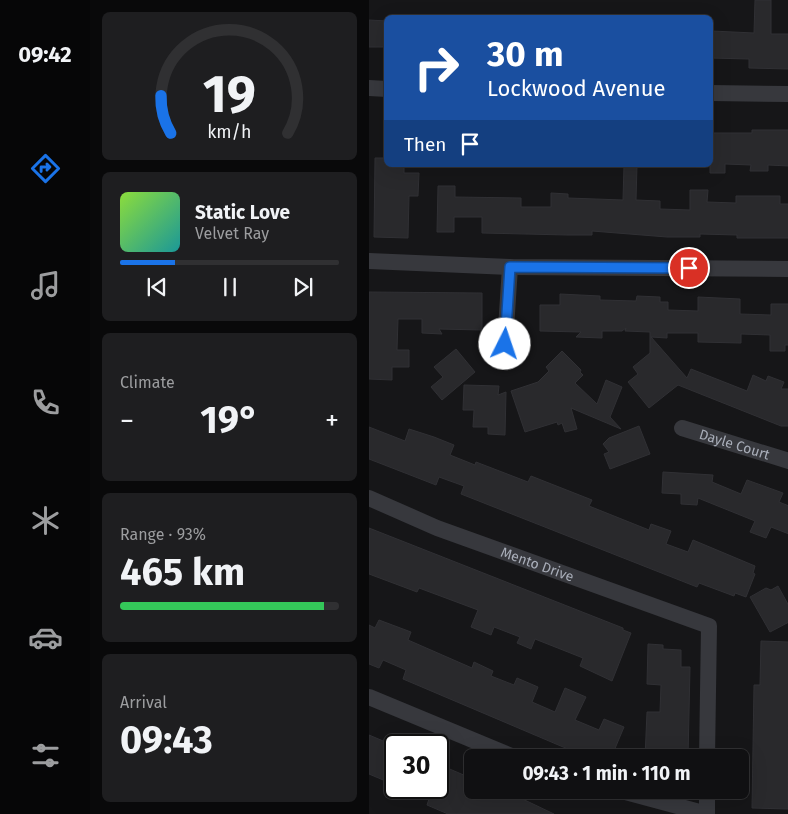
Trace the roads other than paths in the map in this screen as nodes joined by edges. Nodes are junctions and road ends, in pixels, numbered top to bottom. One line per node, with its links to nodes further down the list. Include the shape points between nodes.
1 (369, 88): 2 (street)
2 (384, 89)
3 (713, 93): 4 (street)
4 (788, 94)
5 (369, 261): 6 (street)
6 (510, 267): 7 (street); 8 (street)
7 (788, 269)
8 (505, 344)
9 (682, 428): 10 (street, Dayle Court)
10 (788, 461)
11 (369, 498): 14 (street, Mento Drive, via 437,528 709,626)
12 (369, 697): 13 (street)
13 (494, 749)
14 (707, 749)
15 (651, 799): 17 (street)
16 (707, 799): 17 (street)
17 (707, 814)

